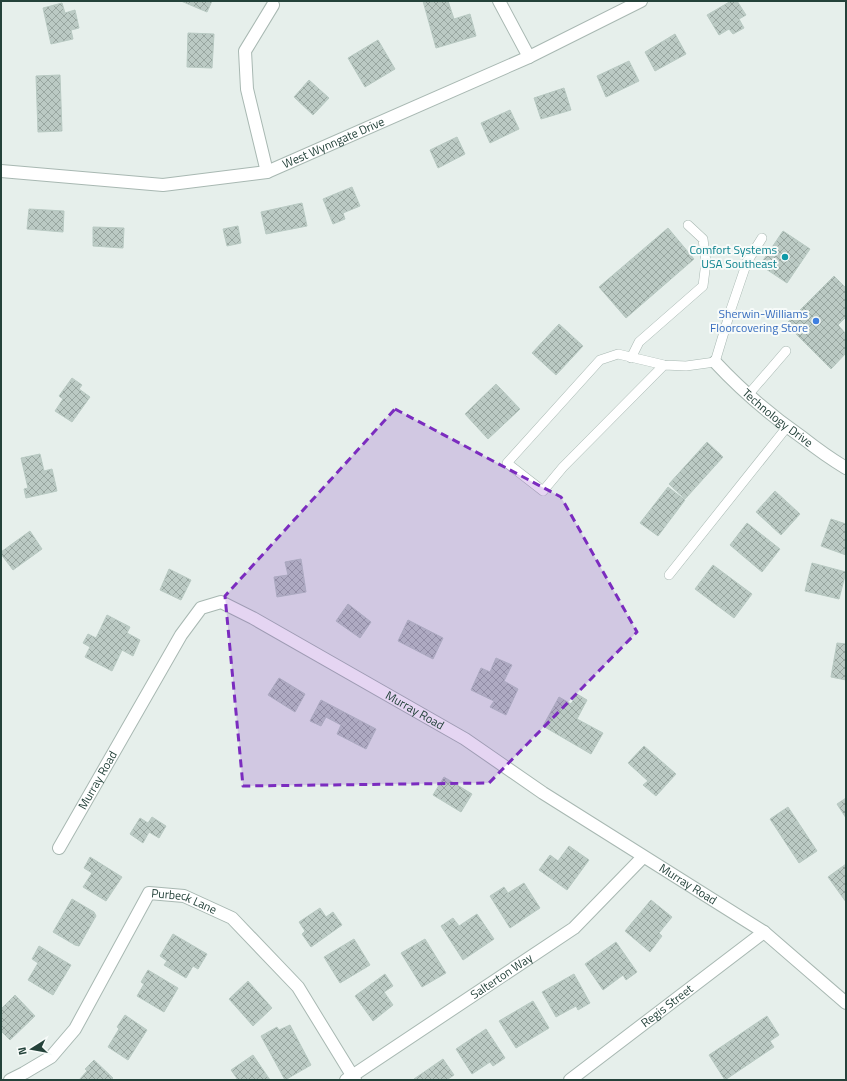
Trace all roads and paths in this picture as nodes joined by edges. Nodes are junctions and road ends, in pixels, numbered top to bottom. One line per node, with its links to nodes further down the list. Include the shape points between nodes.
1 (499, 1): 4 (street)
2 (642, 1): 4 (street, West Wynngate Drive)
3 (273, 5): 6 (street, via 245,51 247,89)
4 (528, 57): 6 (street, West Wynngate Drive)
5 (1, 171): 6 (street, West Wynngate Drive, via 163,185)
6 (267, 172)
7 (688, 225): 10 (lane, via 703,238 706,262 703,286 639,342)
8 (762, 238): 11 (lane, via 747,262)
9 (786, 351): 13 (lane)
10 (632, 358): 12 (lane); 12 (lane, via 618,354 600,360 507,463 543,491 563,467)
11 (715, 362): 12 (lane, via 686,366); 13 (street, Technology Drive)
12 (664, 365)
13 (748, 395): 14 (street, Technology Drive)
14 (787, 427): 15 (street, Technology Drive); 16 (lane)
15 (846, 468)
16 (669, 575)
17 (59, 848): 18 (street, Murray Road, via 181,635 201,608 221,602 254,618 465,738 543,794)
18 (643, 857): 19 (street, Murray Road); 21 (street, Salterton Way, via 574,928)
19 (764, 932): 20 (street, Murray Road); 23 (street, Regis Street)
20 (846, 1003)
21 (351, 1079): 22 (street, Purbeck Lane, via 298,987 232,918 184,896 149,893 75,1029 51,1057)
22 (10, 1080)
23 (570, 1080)

